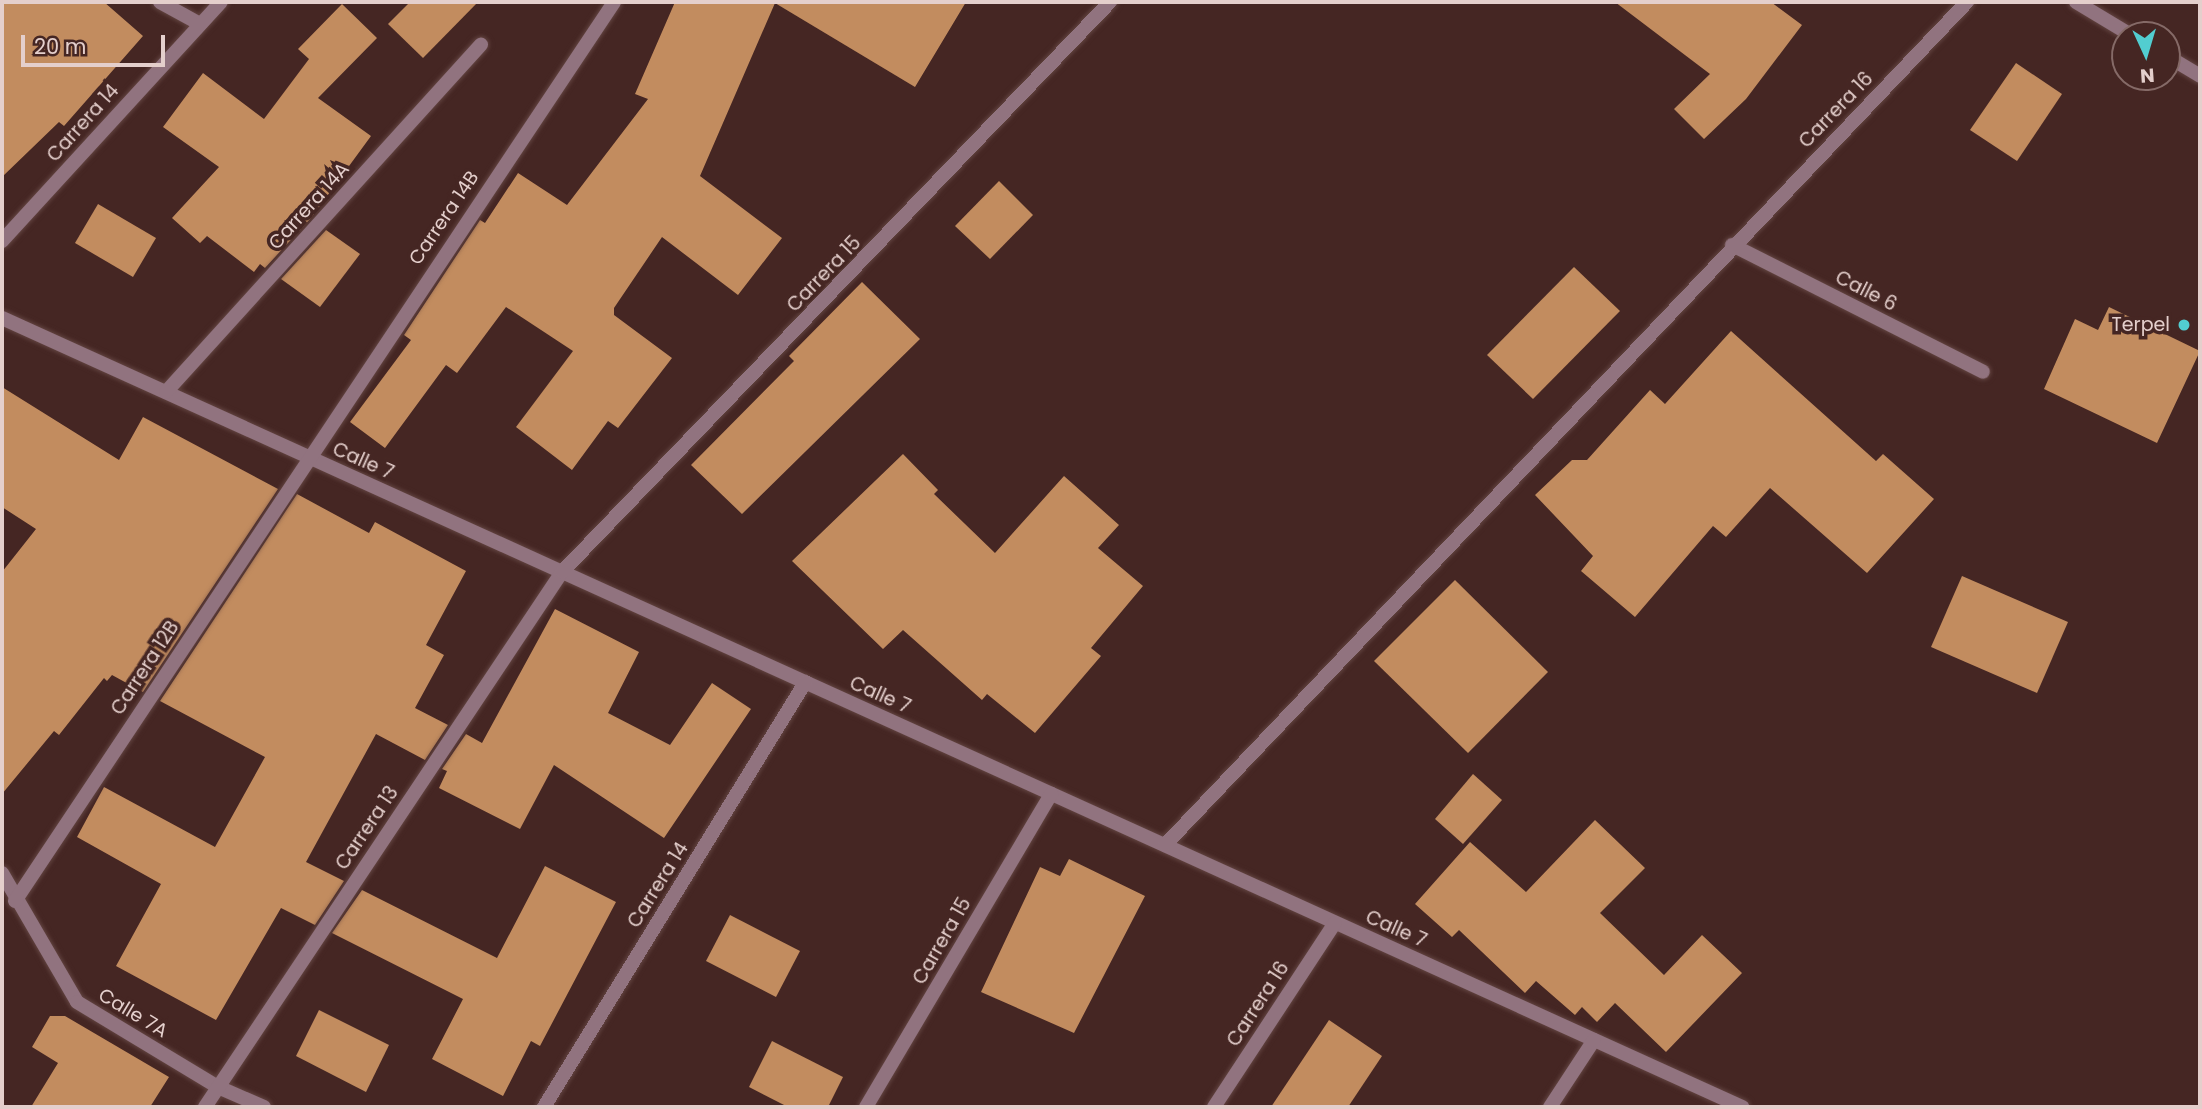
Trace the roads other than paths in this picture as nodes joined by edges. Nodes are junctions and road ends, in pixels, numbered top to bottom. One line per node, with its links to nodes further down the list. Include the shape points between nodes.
1 (160, 2): 8 (street)
2 (221, 2): 8 (street, Carrera 14)
3 (614, 2): 17 (street, Carrera 14B)
4 (1110, 2): 18 (street, Carrera 15)
5 (1967, 2): 13 (street, Carrera 16)
6 (2076, 2): 7 (street)
7 (2111, 23)
8 (200, 24): 12 (street, Carrera 14)
9 (481, 45): 16 (street, Carrera 14A)
10 (2181, 65): 11 (street)
11 (2200, 76)
12 (2, 241)
13 (1732, 245): 15 (street, Calle 6); 21 (street, Carrera 16)
14 (2, 317): 16 (street, Calle 7)
15 (1983, 372)
16 (166, 392): 17 (street, Calle 7)
17 (307, 456): 18 (street, Calle 7); 23 (street, Carrera 12B)
18 (562, 572): 19 (street, Calle 7); 26 (street, Carrera 13)
19 (805, 682): 20 (street, Calle 7); 29 (street, Carrera 14)
20 (1051, 794): 21 (street, Calle 7); 30 (street, Carrera 15)
21 (1165, 845): 24 (street, Calle 7)
22 (2, 873): 23 (street, Calle 7A)
23 (15, 901): 26 (street, Calle 7A, via 77,1002)
24 (1335, 923): 25 (street, Calle 7); 31 (street, Carrera 16)
25 (1594, 1040): 32 (street); 33 (street, Calle 7)
26 (218, 1087): 27 (street, Carrera 13); 28 (street, Calle 7A)
27 (205, 1107)
28 (264, 1107)
29 (544, 1107)
30 (866, 1107)
31 (1214, 1107)
32 (1550, 1107)
33 (1742, 1107)

